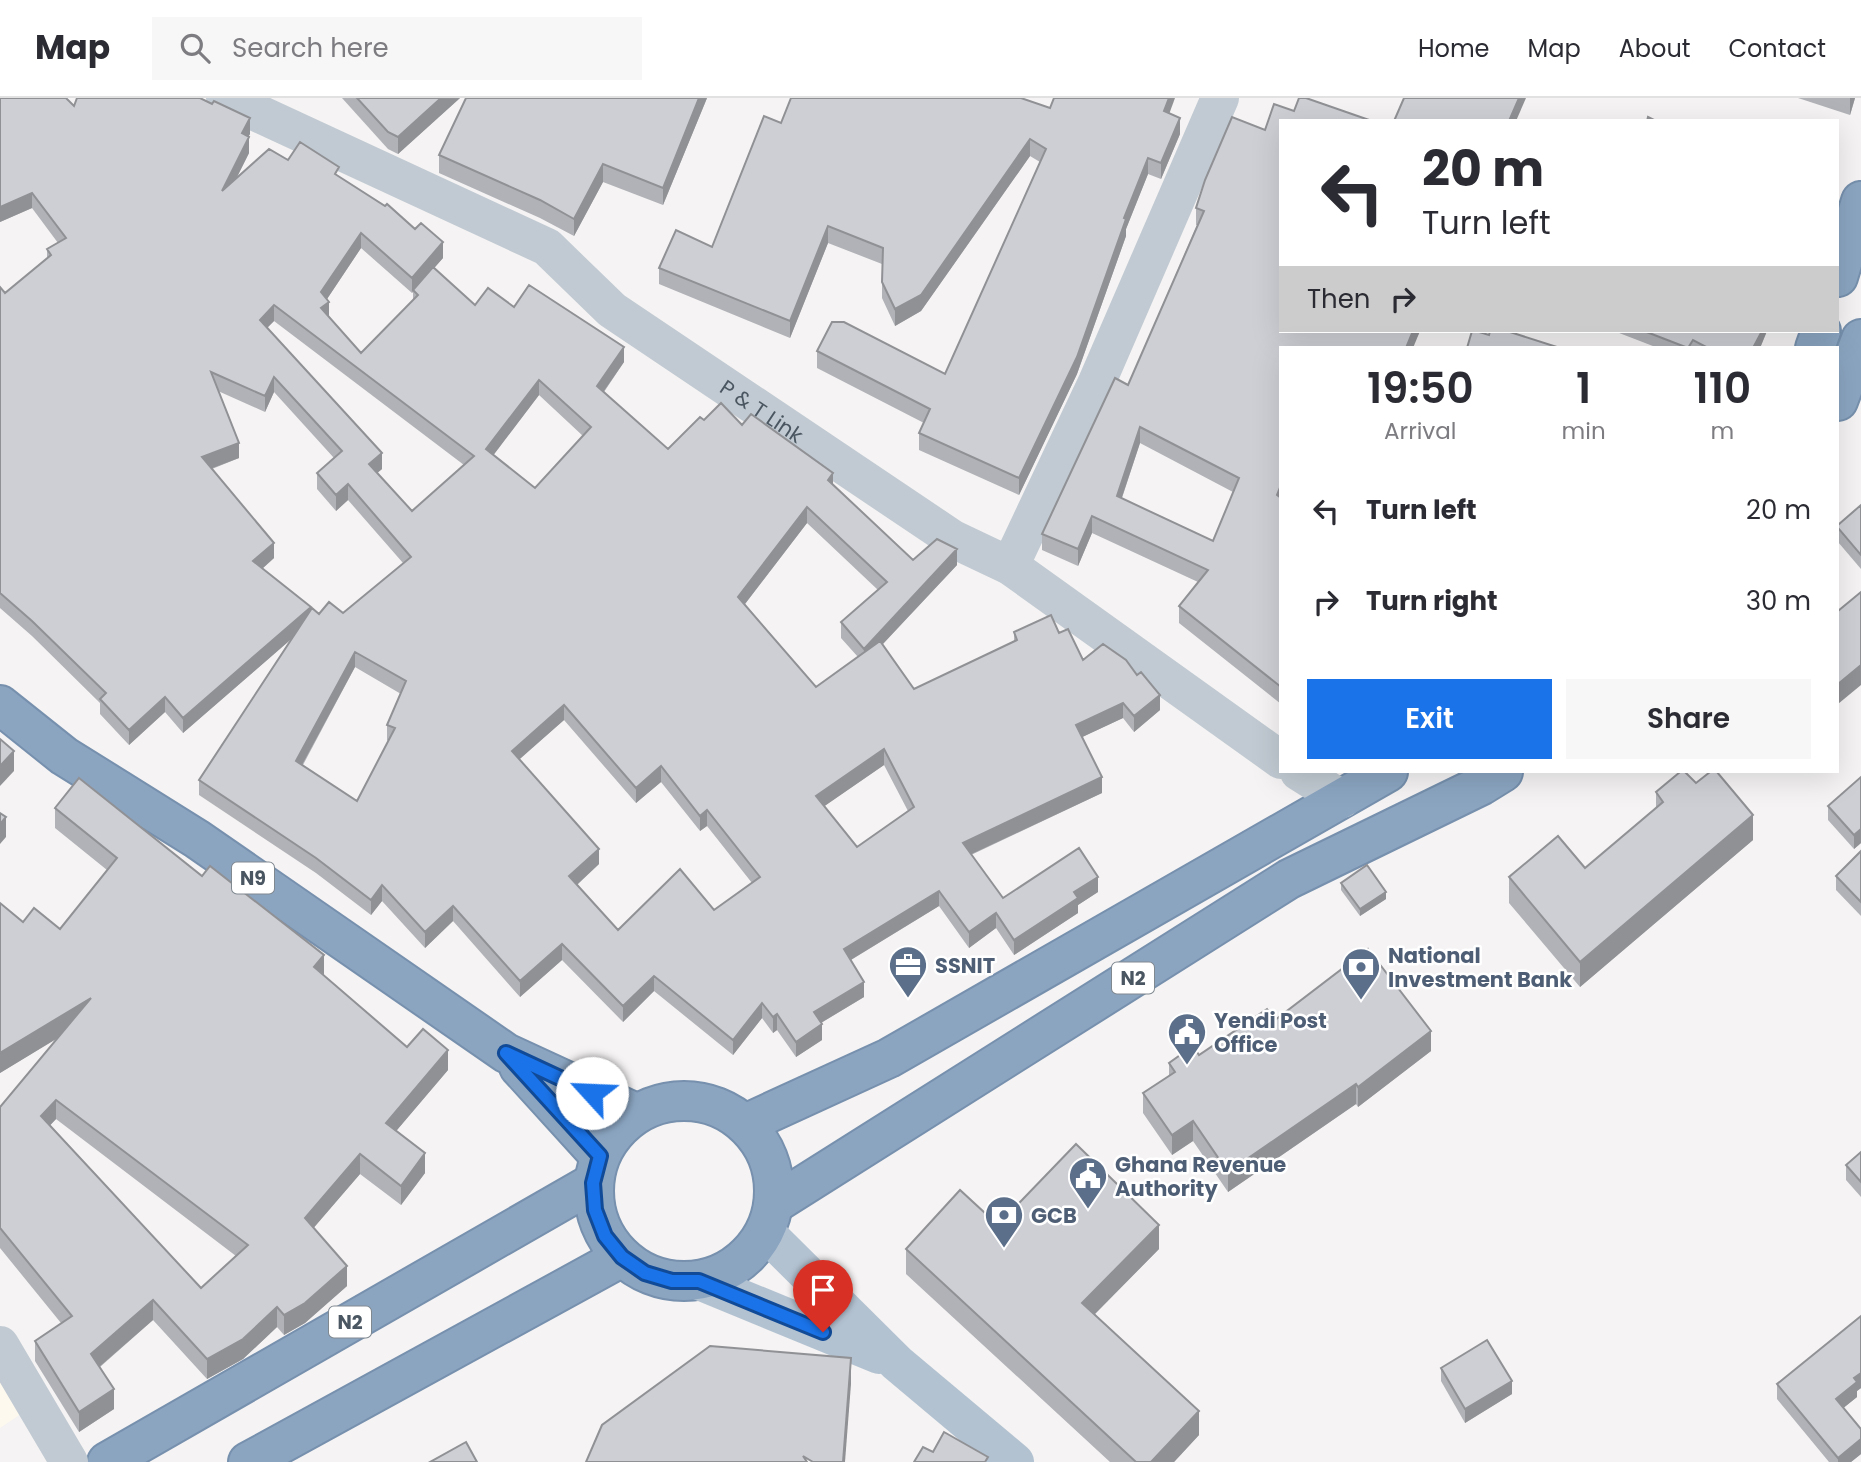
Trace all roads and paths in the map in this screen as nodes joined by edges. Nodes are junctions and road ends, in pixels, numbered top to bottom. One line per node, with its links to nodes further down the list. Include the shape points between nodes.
1 (225, 98): 7 (street, P & T Link, via 547,247 612,310 953,539)
2 (1220, 98): 7 (street, via 1097,382)
3 (1861, 201): 4 (highway)
4 (1839, 274)
5 (1861, 339): 6 (highway)
6 (1839, 398)
7 (1010, 566): 9 (street, P & T Link)
8 (0, 705): 14 (highway, N9, via 64,756 197,839)
9 (1279, 759)
10 (1301, 773): 13 (street)
11 (1386, 773): 13 (highway, N2)
12 (1501, 773): 18 (highway, N2, via 1289,879)
13 (1342, 799): 16 (highway, N2, via 888,1058)
14 (506, 1053): 15 (highway, N9); 17 (highway, N9)
15 (636, 1113): 16 (highway, via 663,1103 692,1101 720,1108); 17 (highway, via 614,1132)
16 (745, 1124): 18 (highway, via 763,1147 773,1175)
17 (596, 1169): 19 (highway, via 595,1210 605,1236); 24 (highway, N2)
18 (769, 1218): 20 (highway, via 749,1255 726,1272); 22 (main road)
19 (622, 1257): 20 (highway, via 645,1273 672,1281); 25 (highway)
20 (699, 1281): 22 (main road)
21 (0, 1345): 23 (street)
22 (897, 1363): 26 (main road)
23 (69, 1462)
24 (107, 1462)
25 (248, 1462)
26 (1015, 1462)

